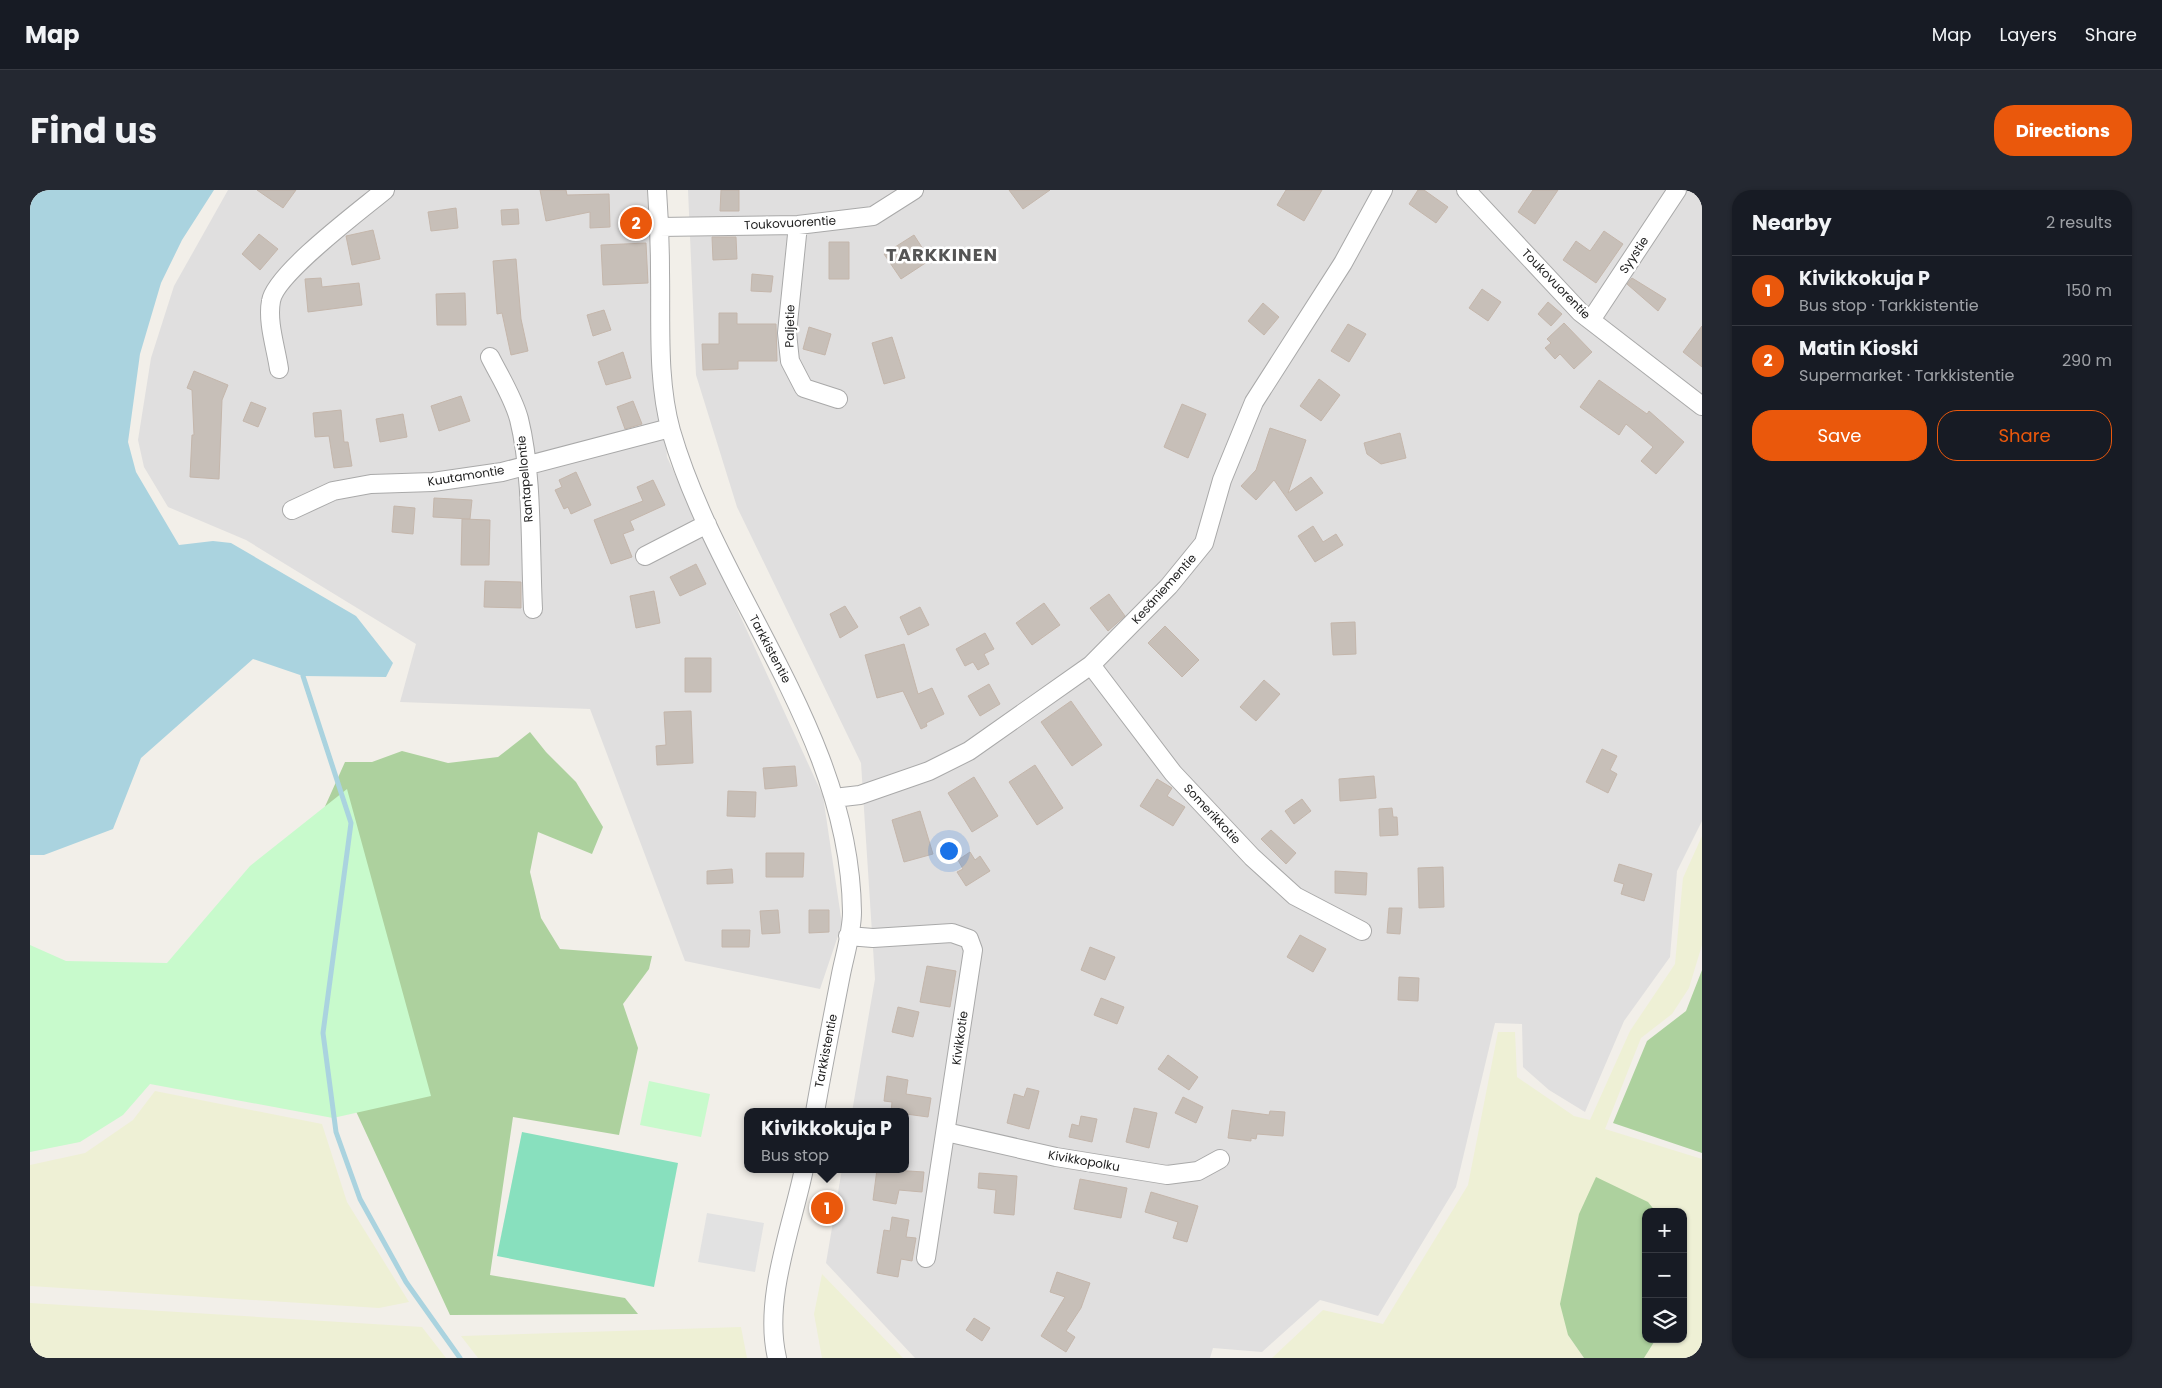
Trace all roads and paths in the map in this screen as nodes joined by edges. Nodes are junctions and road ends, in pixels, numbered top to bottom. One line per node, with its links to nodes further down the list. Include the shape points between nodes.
1 (385, 190): 11 (street, via 298,264 276,288 270,310)
2 (657, 190): 8 (street, Tarkkistentie)
3 (914, 190): 7 (street, Toukovuorentie, via 873,216)
4 (1383, 190): 20 (street, Kesäniementie, via 1343,263 1254,402 1222,480 1204,543 1169,586)
5 (1466, 190): 9 (street, Toukovuorentie)
6 (1677, 190): 9 (street, Syystie)
7 (798, 225): 8 (street, Toukovuorentie); 12 (street, Paljetie, via 787,333 790,361 804,388)
8 (659, 227): 14 (street, Tarkkistentie, via 660,334)
9 (1591, 320): 13 (street, Toukovuorentie)
10 (490, 357): 15 (street, Rantapellontie, via 519,418)
11 (279, 369)
12 (838, 399)
13 (1702, 406)
14 (670, 428): 15 (street, Kuutamontie); 17 (street, Tarkkistentie)
15 (526, 464): 16 (street, Kuutamontie, via 474,477 371,484 333,491); 19 (street, Rantapellontie)
16 (292, 510)
17 (707, 524): 18 (street); 21 (street, Tarkkistentie, via 796,700)
18 (645, 556)
19 (533, 608)
20 (1091, 665): 21 (street, Kesäniementie, via 969,752 930,771 860,795); 22 (street, Somerikkotie, via 1173,773 1252,857 1295,896)
21 (834, 798): 23 (street, Tarkkistentie, via 851,884 852,915)
22 (1362, 931)
23 (848, 936): 24 (street, Tarkkistentie); 25 (street, Kivikkotie, via 873,938 952,933 969,939 973,950)
24 (816, 1108)
25 (946, 1132): 26 (street, Kivikkopolku, via 1056,1157 1167,1175 1198,1171); 28 (street, Kivikkotie)
26 (1220, 1159)
27 (803, 1173): 29 (street, via 779,1277 774,1316)
28 (926, 1258)
29 (777, 1358)

